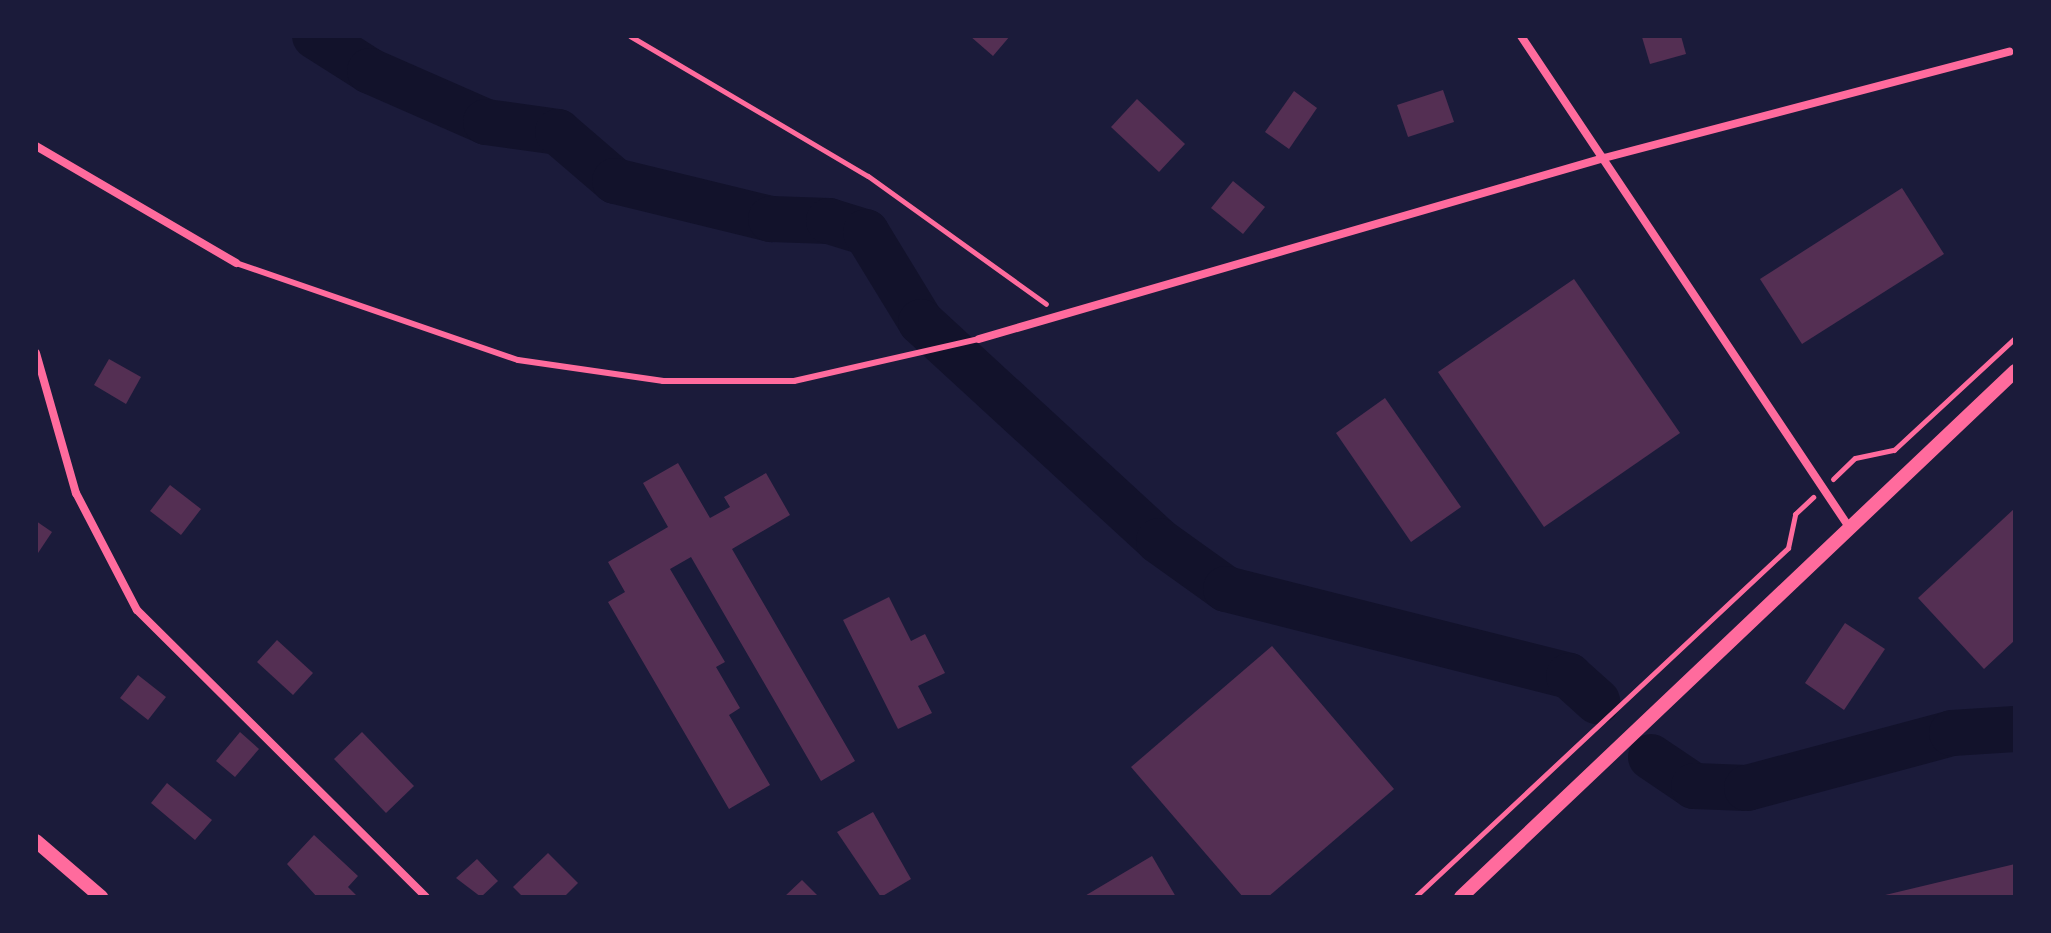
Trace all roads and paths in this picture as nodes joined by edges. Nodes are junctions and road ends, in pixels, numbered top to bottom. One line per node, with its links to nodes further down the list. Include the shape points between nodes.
1 (630, 36): 7 (path, via 868,176)
2 (1521, 36): 5 (street)
3 (2009, 52): 5 (street)
4 (36, 146): 6 (street)
5 (1604, 158): 7 (street); 12 (street)
6 (236, 263): 9 (lane, via 518,360 663,381 794,381 887,365)
7 (1062, 318): 9 (street)
8 (2015, 338): 12 (path, via 1894,450 1855,458)
9 (979, 339)
10 (36, 353): 16 (street, via 76,493 137,610)
11 (2015, 371): 13 (street)
12 (1822, 488): 13 (street); 17 (path, via 1795,514 1788,548)
13 (1849, 527): 18 (street)
14 (36, 841): 15 (street)
15 (101, 897)
16 (426, 897)
17 (1415, 897)
18 (1461, 897)

